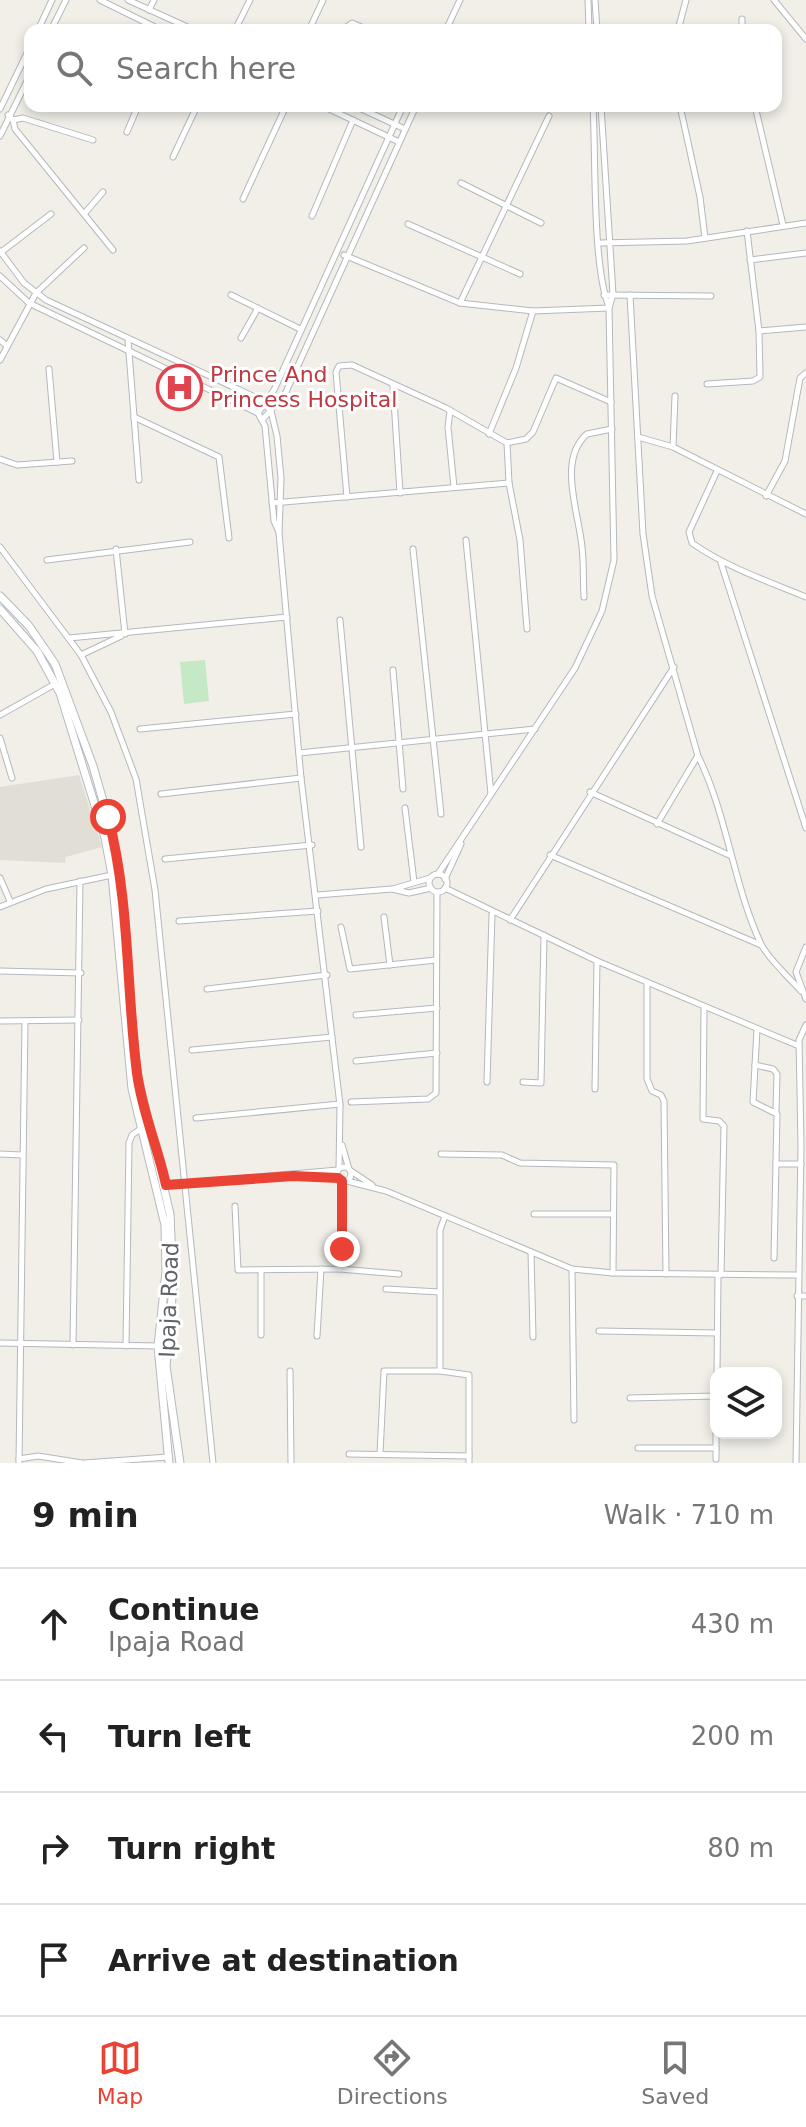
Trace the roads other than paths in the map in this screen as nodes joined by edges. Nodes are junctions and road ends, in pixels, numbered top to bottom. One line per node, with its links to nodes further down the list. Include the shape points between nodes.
1 (52, 0): 16 (street)
2 (66, 0): 17 (street)
3 (100, 0): 18 (street)
4 (128, 0): 13 (street)
5 (154, 0): 13 (street)
6 (250, 0): 20 (street)
7 (323, 0): 21 (street)
8 (460, 0): 22 (street)
9 (588, 0): 23 (street)
10 (595, 0): 24 (street)
11 (686, 0): 25 (street)
12 (774, 0): 27 (street)
13 (149, 10): 15 (street)
14 (742, 19): 26 (street)
15 (175, 22): 19 (street)
16 (41, 24)
17 (54, 24)
18 (149, 24)
19 (180, 24)
20 (238, 24)
21 (312, 24)
22 (449, 24)
23 (589, 24)
24 (597, 24)
25 (680, 24)
26 (742, 24)
27 (806, 39)
28 (24, 59): 30 (street)
29 (24, 88): 43 (street)
30 (0, 109)
31 (135, 112): 47 (street)
32 (194, 112): 52 (street)
33 (283, 112): 55 (street)
34 (336, 112): 44 (street)
35 (368, 112): 45 (street)
36 (400, 112): 45 (street)
37 (413, 112): 46 (street)
38 (593, 112): 67 (street)
39 (601, 112): 66 (street)
40 (681, 112): 65 (street)
41 (756, 112): 63 (street)
42 (549, 116): 56 (street)
43 (11, 117): 48 (street); 50 (street); 58 (street, via 15,129)
44 (353, 120): 49 (street); 59 (street)
45 (394, 124): 46 (street); 49 (street)
46 (405, 129): 51 (street)
47 (127, 132)
48 (0, 136)
49 (389, 138): 51 (street); 71 (street)
50 (93, 140)
51 (399, 142): 73 (street)
52 (173, 157)
53 (461, 183): 56 (street)
54 (103, 192): 58 (street)
55 (243, 199)
56 (506, 204): 60 (street); 74 (street)
57 (51, 214): 70 (street)
58 (84, 214): 69 (street)
59 (312, 216)
60 (541, 223)
61 (806, 223): 63 (street)
62 (408, 224): 74 (street)
63 (783, 225): 64 (street)
64 (747, 231): 65 (street); 75 (street)
65 (705, 238): 66 (street)
66 (608, 242): 67 (street); 79 (street)
67 (600, 243): 81 (street)
68 (84, 248): 78 (street)
69 (113, 250)
70 (0, 252): 78 (street)
71 (338, 253): 73 (street); 90 (street)
72 (806, 253): 75 (street)
73 (346, 256): 85 (street); 105 (street, via 285,394)
74 (480, 258): 76 (street); 85 (street)
75 (750, 260): 91 (street)
76 (520, 274)
77 (0, 276): 84 (street)
78 (36, 293): 84 (street); 94 (street)
79 (613, 294): 81 (street); 82 (street); 87 (street)
80 (231, 295): 86 (street)
81 (604, 295): 87 (street)
82 (630, 295): 83 (street); 112 (street)
83 (711, 296)
84 (29, 303): 95 (street); 96 (street)
85 (460, 303): 88 (street)
86 (258, 308): 90 (street); 92 (street)
87 (609, 308): 88 (street); 103 (street)
88 (533, 311): 111 (street)
89 (806, 327): 91 (street)
90 (300, 329): 104 (street)
91 (759, 331): 100 (street, via 760,377)
92 (241, 338)
93 (0, 340): 95 (street)
94 (128, 340): 96 (street); 104 (street)
95 (7, 346): 97 (street)
96 (129, 354): 107 (street); 108 (street)
97 (0, 360)
98 (49, 369): 117 (street)
99 (806, 373): 123 (street, via 800,378 785,461)
100 (707, 384)
101 (393, 385): 106 (street); 122 (street); 124 (street, via 352,365 339,366 336,372)
102 (675, 396): 114 (street)
103 (611, 402): 110 (street); 113 (street, via 556,378 533,432)
104 (266, 404): 105 (street); 107 (street)
105 (271, 411): 109 (street); 126 (street)
106 (450, 411): 111 (street); 121 (street)
107 (258, 413): 109 (street)
108 (134, 417): 119 (street); 129 (street, via 219,457)
109 (263, 419): 125 (street)
110 (612, 429): 138 (street, via 587,434 575,451 572,482); 153 (street, via 614,560 602,611 575,668)
111 (489, 434): 113 (street)
112 (638, 437): 114 (street); 147 (street, via 652,596)
113 (507, 443): 120 (street)
114 (673, 447): 118 (street)
115 (0, 459): 117 (street, via 17,465)
116 (72, 461): 117 (street)
117 (57, 462)
118 (717, 471): 123 (street); 136 (street, via 689,537)
119 (139, 480)
120 (509, 483): 121 (street); 143 (street)
121 (454, 487): 122 (street)
122 (400, 493): 124 (street)
123 (766, 496): 127 (street)
124 (347, 497): 126 (street)
125 (272, 503): 126 (street); 128 (street)
126 (281, 503): 128 (street)
127 (806, 514)
128 (279, 533): 141 (street)
129 (229, 538)
130 (466, 540): 154 (street)
131 (190, 542): 133 (street)
132 (0, 547): 145 (street)
133 (116, 549): 135 (street); 144 (street)
134 (413, 549): 156 (street)
135 (47, 560)
136 (721, 563): 139 (street); 171 (street)
137 (0, 596): 168 (main road, Ipaja Road, via 55,664)
138 (584, 597)
139 (806, 597)
140 (0, 609): 149 (main road, Ipaja Road, via 27,636)
141 (287, 617): 144 (street); 150 (street)
142 (340, 620): 158 (street)
143 (527, 629)
144 (125, 634): 145 (street); 146 (street)
145 (68, 638): 146 (street)
146 (81, 655): 243 (street, via 111,712 136,779 146,828)
147 (674, 666): 160 (street); 164 (street)
148 (393, 670): 157 (street)
149 (56, 683): 151 (street); 168 (main road, Ipaja Road)
150 (296, 714): 152 (street); 159 (street)
151 (0, 715)
152 (140, 729)
153 (535, 729): 154 (street); 166 (street)
154 (485, 735): 156 (street); 166 (street)
155 (0, 738): 161 (street)
156 (432, 741): 157 (street); 169 (street)
157 (400, 745): 158 (street); 163 (street)
158 (351, 750): 159 (street); 174 (street)
159 (299, 753): 162 (street)
160 (698, 756): 170 (street); 176 (street)
161 (12, 778)
162 (301, 778): 165 (street); 173 (street)
163 (403, 789)
164 (590, 792): 170 (street); 175 (street)
165 (161, 794)
166 (491, 795): 172 (street)
167 (405, 808): 184 (street)
168 (102, 809): 179 (main road, Ipaja Road); 244 (main road, Ipaja Road, via 118,866 137,1073)
169 (441, 814)
170 (657, 824): 176 (street)
171 (806, 828)
172 (461, 843): 178 (street); 182 (street)
173 (312, 845): 177 (street); 188 (street)
174 (361, 847)
175 (550, 855): 194 (street); 198 (street)
176 (729, 855): 198 (street)
177 (165, 859)
178 (438, 874): 181 (street); 182 (street)
179 (112, 875): 183 (street); 231 (main road, Ipaja Road)
180 (0, 878): 189 (street)
181 (430, 878): 184 (street); 187 (street)
182 (445, 879): 185 (street)
183 (80, 881): 189 (street); 204 (street)
184 (414, 882): 186 (street)
185 (445, 888): 187 (street); 192 (street)
186 (392, 889): 187 (street); 188 (street)
187 (434, 890): 200 (street)
188 (317, 895): 191 (street)
189 (10, 901): 190 (street)
190 (0, 907)
191 (318, 911): 195 (street); 205 (street)
192 (492, 914): 194 (street); 224 (street)
193 (384, 917): 202 (street)
194 (510, 920): 197 (street)
195 (179, 921)
196 (341, 927): 202 (street, via 347,967)
197 (544, 935): 201 (street); 225 (street, via 541,1083)
198 (761, 945): 208 (street)
199 (806, 947): 208 (street, via 796,972)
200 (436, 960): 202 (street); 210 (street)
201 (597, 961): 206 (street); 226 (street)
202 (390, 965)
203 (0, 971): 204 (street)
204 (81, 973): 213 (street)
205 (327, 975): 207 (street); 218 (street)
206 (647, 983): 211 (street); 259 (street, via 647,1079 664,1101)
207 (207, 989)
208 (801, 991): 209 (street)
209 (806, 999)
210 (437, 1008): 212 (street); 221 (street)
211 (704, 1009): 217 (street); 260 (street, via 703,1119 724,1126)
212 (356, 1015)
213 (79, 1020): 215 (street); 273 (street)
214 (0, 1021): 215 (street)
215 (25, 1021): 236 (street)
216 (806, 1025): 219 (street)
217 (757, 1029): 219 (street); 223 (street)
218 (332, 1037): 220 (street); 228 (street)
219 (799, 1046): 233 (street)
220 (192, 1050)
221 (437, 1053): 222 (street); 227 (street, via 433,1097)
222 (356, 1061)
223 (755, 1065): 229 (street, via 775,1070); 229 (street, via 753,1102)
224 (487, 1082)
225 (523, 1082)
226 (595, 1089)
227 (351, 1102)
228 (340, 1104): 230 (street); 232 (street)
229 (776, 1111): 237 (street)
230 (196, 1118)
231 (139, 1130): 274 (street, via 129,1143); 275 (main road, Ipaja Road, via 165,1225)
232 (341, 1140): 239 (street); 240 (street)
233 (804, 1145): 238 (street)
234 (0, 1154): 236 (street)
235 (441, 1154): 248 (street, via 614,1165)
236 (22, 1155): 272 (street)
237 (776, 1164): 238 (street); 252 (street)
238 (801, 1164): 250 (street)
239 (338, 1169): 240 (street); 241 (street); 242 (street)
240 (350, 1170): 242 (street); 245 (street)
241 (309, 1175): 242 (street); 243 (street)
242 (342, 1180): 245 (street); 254 (street)
243 (184, 1182): 244 (street); 293 (street)
244 (166, 1185): 292 (main road, Ipaja Road, via 173,1258 166,1366)
245 (377, 1187): 249 (street)
246 (235, 1206): 256 (street, via 238,1270)
247 (534, 1214): 248 (street)
248 (613, 1214): 257 (street)
249 (445, 1216): 251 (street); 263 (street, via 440,1230)
250 (802, 1221): 261 (street)
251 (531, 1252): 255 (street); 270 (street)
252 (774, 1258)
253 (321, 1269): 254 (street); 256 (street); 269 (street)
254 (340, 1269): 258 (street)
255 (572, 1269): 257 (street); 281 (street)
256 (261, 1271): 268 (street)
257 (613, 1273): 259 (street)
258 (399, 1274)
259 (666, 1274): 260 (street)
260 (720, 1275): 261 (street); 267 (street)
261 (796, 1275): 264 (street)
262 (386, 1289): 263 (street)
263 (440, 1292): 278 (street)
264 (797, 1296): 265 (street); 295 (street)
265 (806, 1296)
266 (599, 1331): 267 (street)
267 (717, 1333): 276 (street)
268 (261, 1335)
269 (317, 1336)
270 (533, 1337)
271 (0, 1343): 272 (street)
272 (21, 1344): 273 (street); 290 (street)
273 (73, 1345): 274 (street)
274 (126, 1346): 275 (street)
275 (158, 1346): 289 (main road, Ipaja Road)
276 (717, 1367)
277 (290, 1371): 294 (street)
278 (440, 1371): 286 (street, via 384,1371); 287 (street, via 469,1375)
279 (710, 1396): 280 (street)
280 (630, 1398)
281 (574, 1420)
282 (716, 1439): 284 (street)
283 (638, 1448): 284 (street)
284 (716, 1448): 288 (street)
285 (349, 1454): 286 (street)
286 (380, 1454): 287 (street)
287 (469, 1459)
288 (716, 1459)
289 (169, 1460): 291 (street)
290 (19, 1461): 291 (street, via 38,1456)
291 (83, 1463)
292 (180, 1463)
293 (213, 1463)
294 (291, 1463)
295 (796, 1463)

